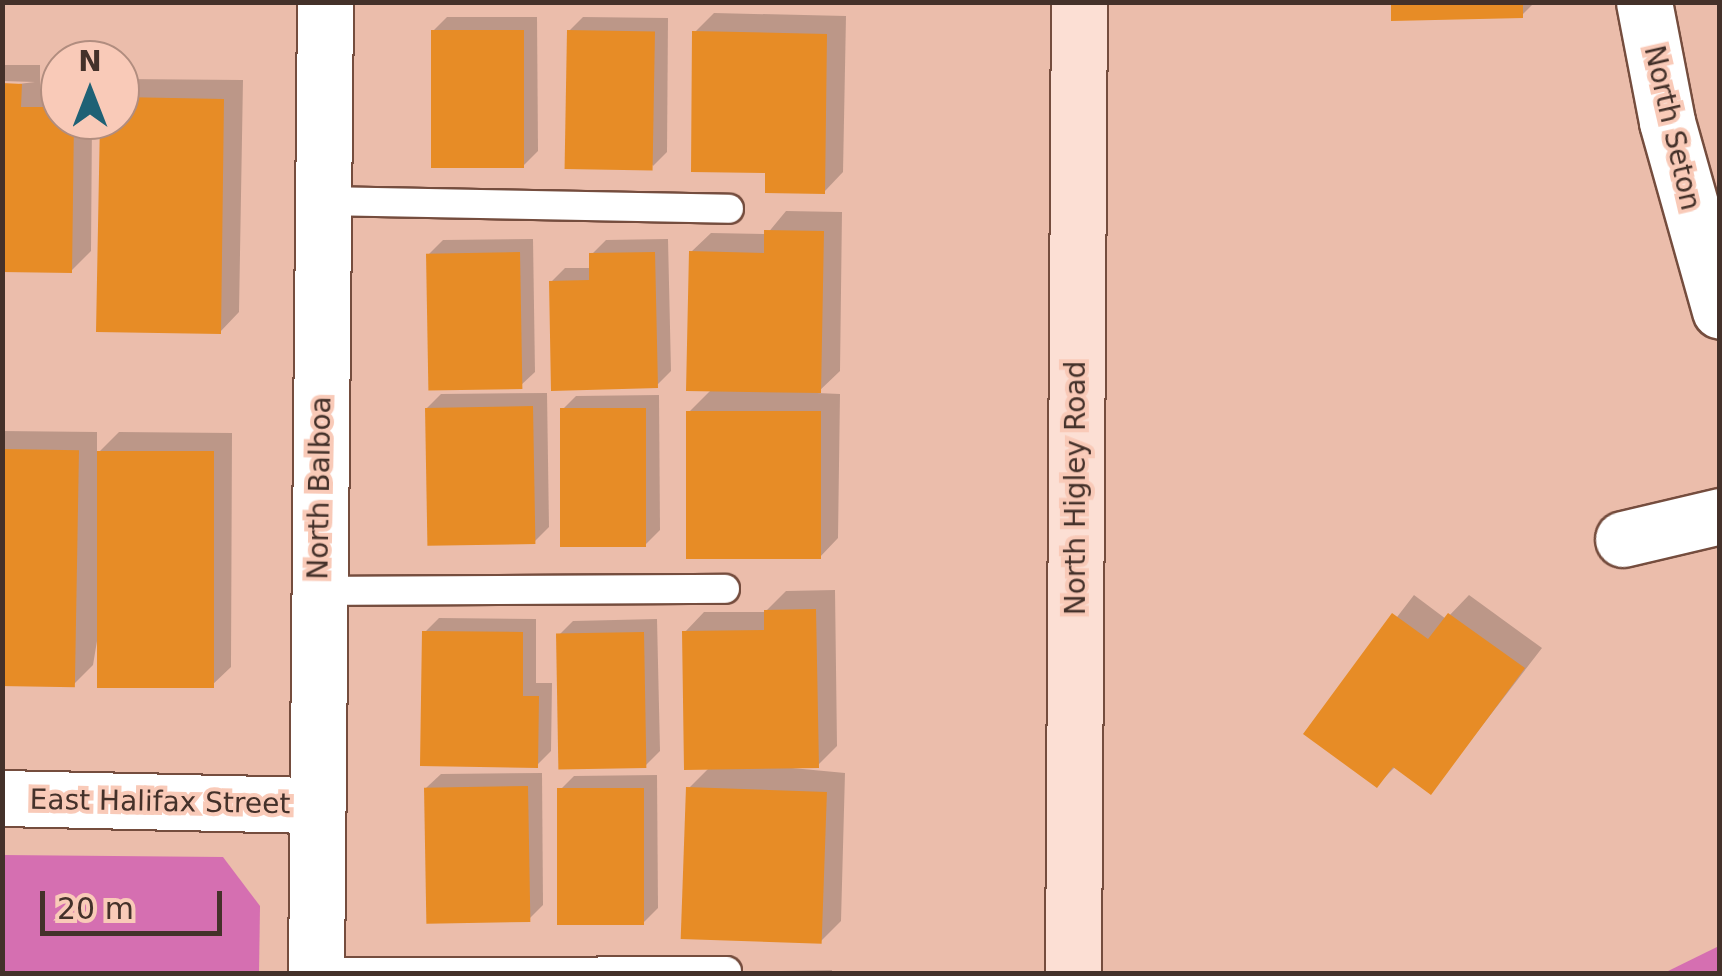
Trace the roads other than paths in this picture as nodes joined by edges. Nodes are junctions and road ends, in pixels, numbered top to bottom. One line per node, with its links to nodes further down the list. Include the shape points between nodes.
1 (325, 2): 4 (street, North Balboa)
2 (1079, 2): 15 (main road, North Higley Road)
3 (1644, 2): 6 (street, North Seton, via 1667,122)
4 (324, 201): 5 (lane); 10 (street, North Balboa)
5 (729, 210)
6 (1720, 311)
7 (1720, 516): 8 (street)
8 (1623, 539)
9 (724, 590): 10 (lane)
10 (319, 592): 12 (street, North Balboa)
11 (2, 798): 12 (street, East Halifax Street)
12 (317, 805): 14 (street, North Balboa)
13 (727, 972): 14 (lane)
14 (316, 973)
15 (1073, 974)

